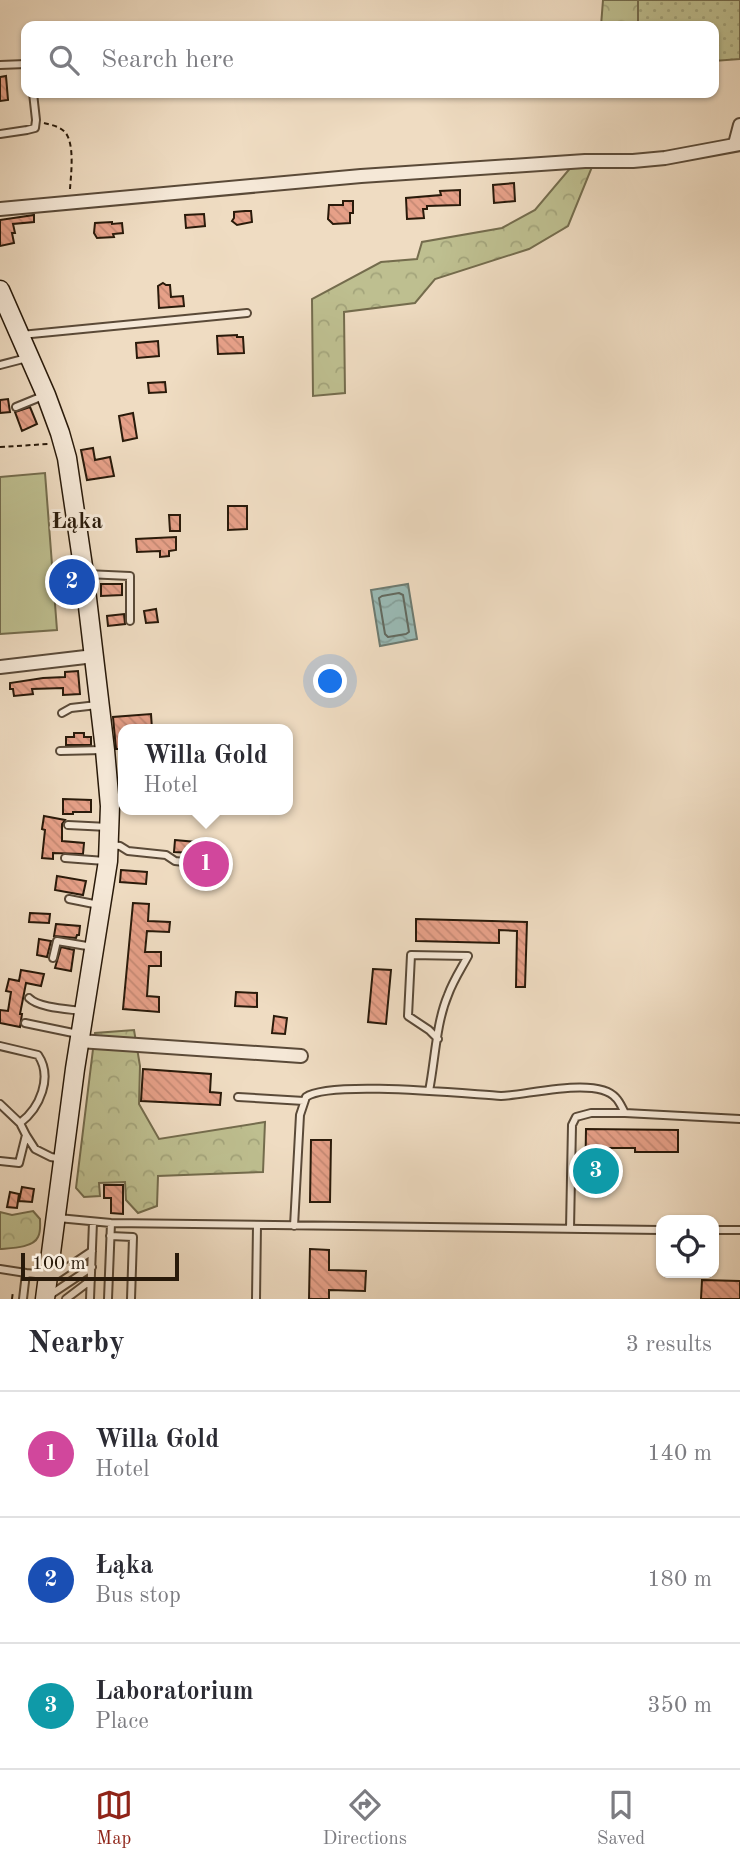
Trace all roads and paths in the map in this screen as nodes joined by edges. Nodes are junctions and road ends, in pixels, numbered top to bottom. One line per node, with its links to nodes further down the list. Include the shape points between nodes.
1 (21, 64): 2 (lane)
2 (0, 65)
3 (34, 98): 4 (lane)
4 (36, 120): 6 (lane, via 34,128); 8 (path, via 66,134 72,161)
5 (740, 124): 7 (street)
6 (0, 134)
7 (738, 144): 8 (street, via 633,161 361,176)
8 (69, 203): 9 (street)
9 (0, 209)
10 (0, 290): 12 (main road)
11 (247, 313): 12 (lane)
12 (19, 335): 13 (main road)
13 (29, 358): 14 (lane); 15 (main road)
14 (0, 365)
15 (46, 395): 16 (lane); 19 (main road, via 67,458)
16 (16, 407)
17 (52, 444): 18 (path)
18 (0, 447)
19 (83, 573): 20 (lane, via 130,576); 21 (main road)
20 (130, 621)
21 (94, 656): 22 (street); 23 (main road)
22 (0, 667)
23 (99, 704): 24 (lane); 25 (main road)
24 (62, 713)
25 (105, 750): 26 (lane); 28 (main road)
26 (60, 751)
27 (68, 825): 28 (lane)
28 (109, 845): 29 (lane); 30 (lane); 32 (main road)
29 (65, 858)
30 (193, 863)
31 (69, 899): 32 (lane)
32 (101, 905): 33 (main road)
33 (94, 947): 34 (lane, via 57,941); 36 (main road)
34 (53, 958)
35 (29, 998): 36 (lane, via 41,1005)
36 (84, 1011): 38 (main road)
37 (25, 1023): 38 (lane)
38 (80, 1038): 41 (street); 50 (main road)
39 (438, 1039): 39 (lane, via 408,1016 411,956 468,956 447,995); 42 (lane)
40 (0, 1045): 48 (lane, via 37,1055 43,1063 39,1099)
41 (301, 1056)
42 (429, 1091): 44 (lane, via 334,1090 311,1094); 46 (lane, via 518,1095 593,1087 615,1096)
43 (238, 1097): 44 (lane)
44 (304, 1101): 56 (lane)
45 (0, 1104): 48 (lane)
46 (625, 1113): 47 (lane); 57 (lane, via 591,1113 576,1117 572,1125)
47 (740, 1119)
48 (20, 1123): 49 (lane)
49 (26, 1135): 50 (lane, via 35,1149); 51 (lane, via 19,1163)
50 (64, 1159): 52 (main road)
51 (0, 1161)
52 (56, 1218): 53 (lane); 67 (main road)
53 (93, 1222): 54 (lane); 62 (lane)
54 (111, 1223): 55 (lane); 61 (lane)
55 (257, 1226): 56 (lane); 75 (lane)
56 (294, 1226): 57 (lane)
57 (570, 1229): 58 (lane)
58 (656, 1230)
59 (719, 1230): 60 (lane)
60 (740, 1230)
61 (110, 1236): 73 (lane); 74 (lane, via 133,1237)
62 (92, 1251): 63 (lane); 67 (lane)
63 (92, 1267): 66 (lane); 67 (lane)
64 (0, 1269): 65 (lane)
65 (26, 1273): 67 (lane); 70 (lane)
66 (91, 1280): 71 (lane); 72 (lane)
67 (47, 1288)
68 (13, 1291): 69 (path)
69 (12, 1299)
70 (23, 1299)
71 (66, 1299)
72 (90, 1299)
73 (107, 1299)
74 (131, 1299)
75 (256, 1299)

